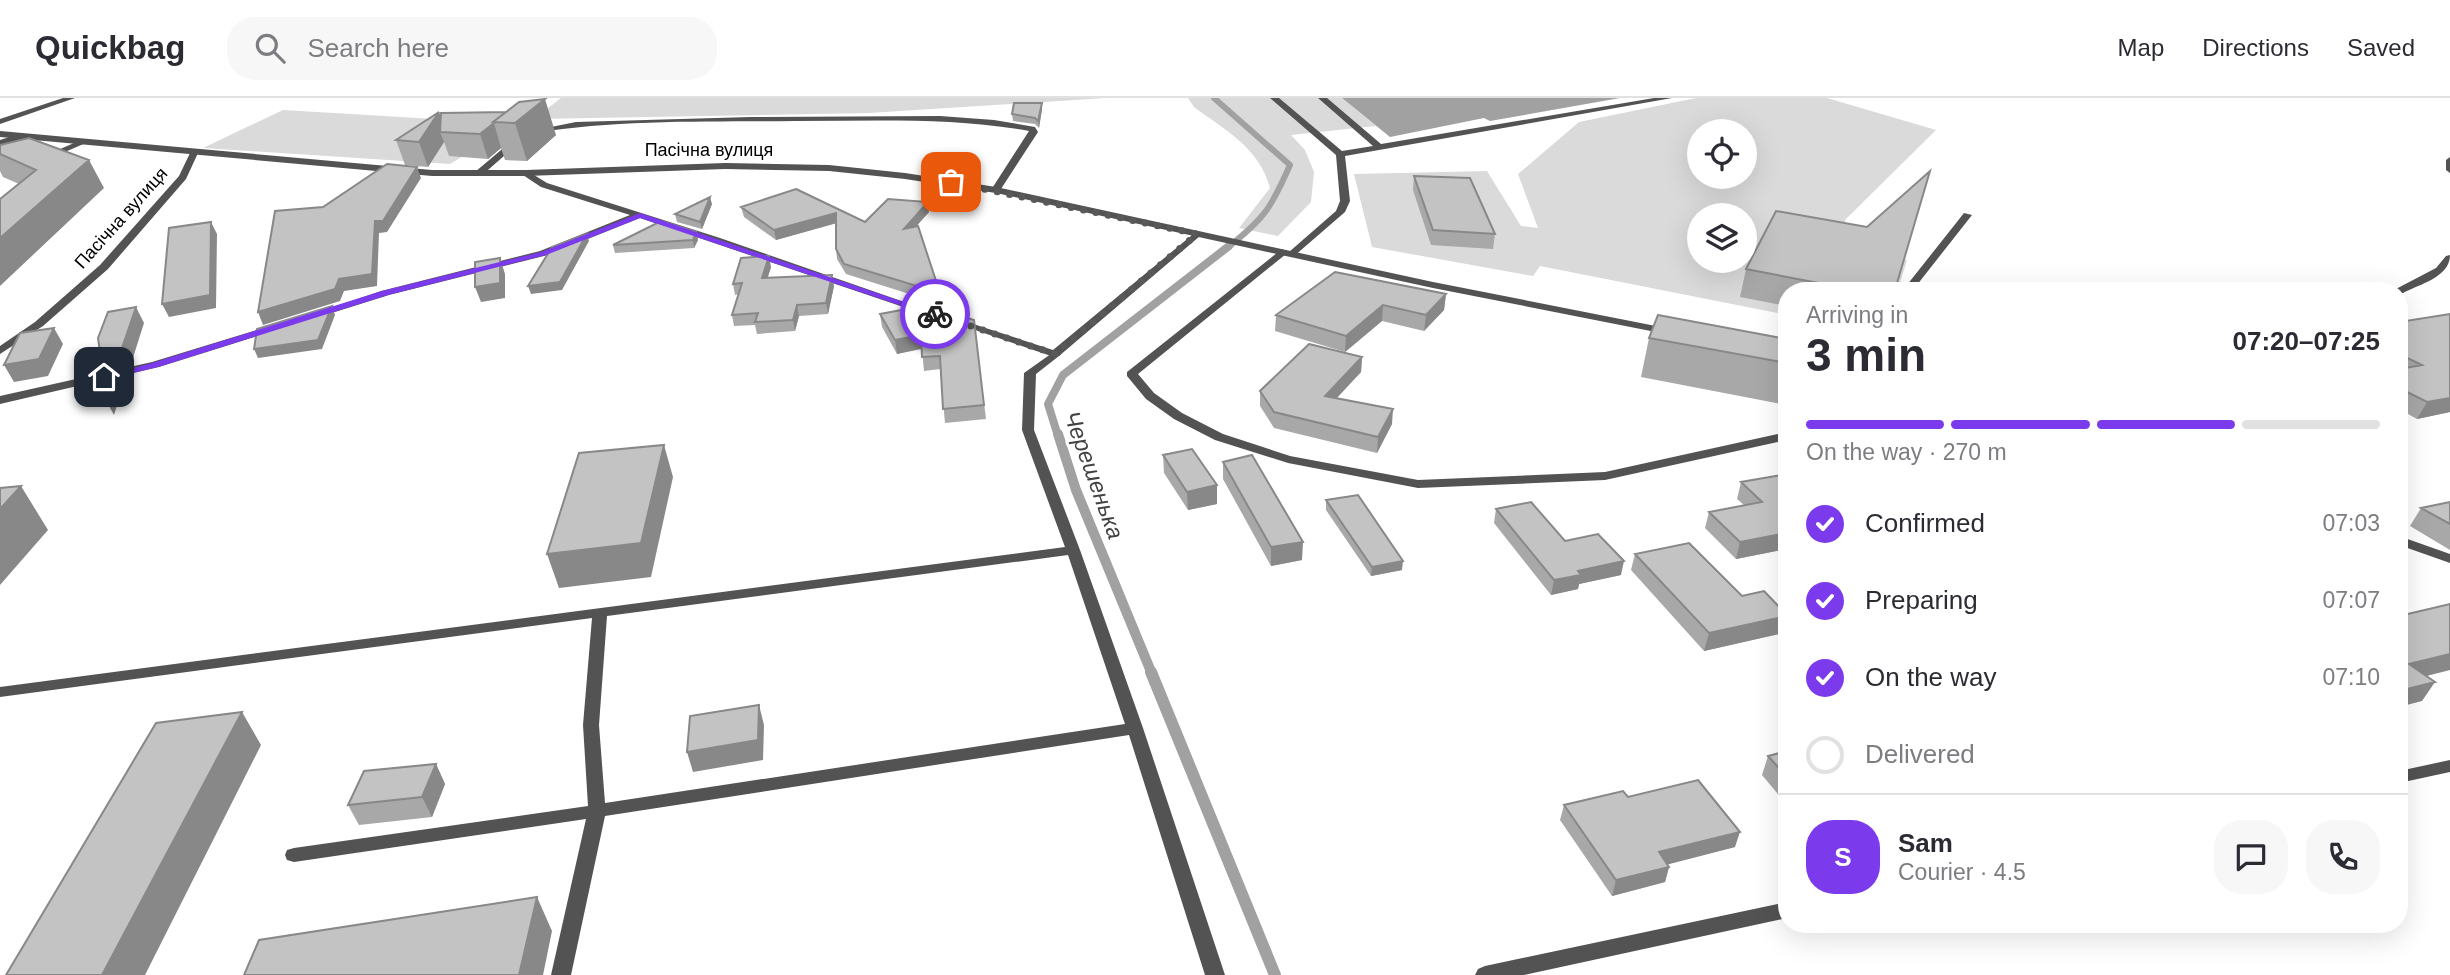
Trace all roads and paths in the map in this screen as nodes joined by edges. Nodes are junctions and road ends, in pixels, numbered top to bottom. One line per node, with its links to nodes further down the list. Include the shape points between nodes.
1 (71, 98): 5 (street)
2 (1274, 98): 12 (street)
3 (1322, 98): 10 (street)
4 (1668, 98): 10 (street)
5 (0, 122)
6 (0, 134): 7 (street, Пасічна вулиця)
7 (22, 136): 8 (street, Пасічна вулиця); 9 (street)
8 (84, 142): 11 (street, Пасічна вулиця); 14 (street)
9 (0, 143)
10 (1378, 146): 12 (street)
11 (194, 153): 17 (street, Пасічна вулиця); 29 (street, Пасічна вулиця, via 183,177 104,267 39,324)
12 (1340, 154): 22 (street, via 1345,201 1340,212)
13 (2450, 160): 15 (street)
14 (37, 161)
15 (2450, 170)
16 (526, 173): 17 (street, Пасічна вулиця); 18 (street, Пасічна вулиця, via 725,166 829,169); 19 (street, via 544,185)
17 (478, 174): 18 (street, via 526,135 565,124 940,118 1032,129)
18 (996, 190): 21 (street, Пасічна вулиця)
19 (640, 215): 26 (street, via 544,253); 30 (street)
20 (1967, 215): 24 (street)
21 (1197, 234): 22 (street, Пасічна вулиця); 30 (street)
22 (1288, 253): 28 (street, Пасічна вулиця); 32 (street, via 1131,374 1150,396 1219,438 1288,459 1418,484 1605,476)
23 (2450, 258): 25 (street, via 2440,270)
24 (1914, 282)
25 (2408, 286)
26 (301, 319)
27 (289, 323): 31 (street, via 155,365)
28 (1678, 333)
29 (0, 351)
30 (1055, 354): 34 (street, via 1030,373 1028,430)
31 (0, 400)
32 (1778, 438)
33 (2408, 543): 35 (street)
34 (1073, 550): 36 (street); 38 (street)
35 (2450, 559)
36 (600, 614): 37 (street); 41 (street, via 591,725)
37 (0, 692)
38 (1135, 729): 41 (street); 45 (street)
39 (2450, 766): 40 (street)
40 (2408, 775)
41 (597, 812): 42 (street); 44 (street)
42 (294, 855)
43 (1778, 912): 46 (street)
44 (561, 975)
45 (1215, 975)
46 (1485, 975)

